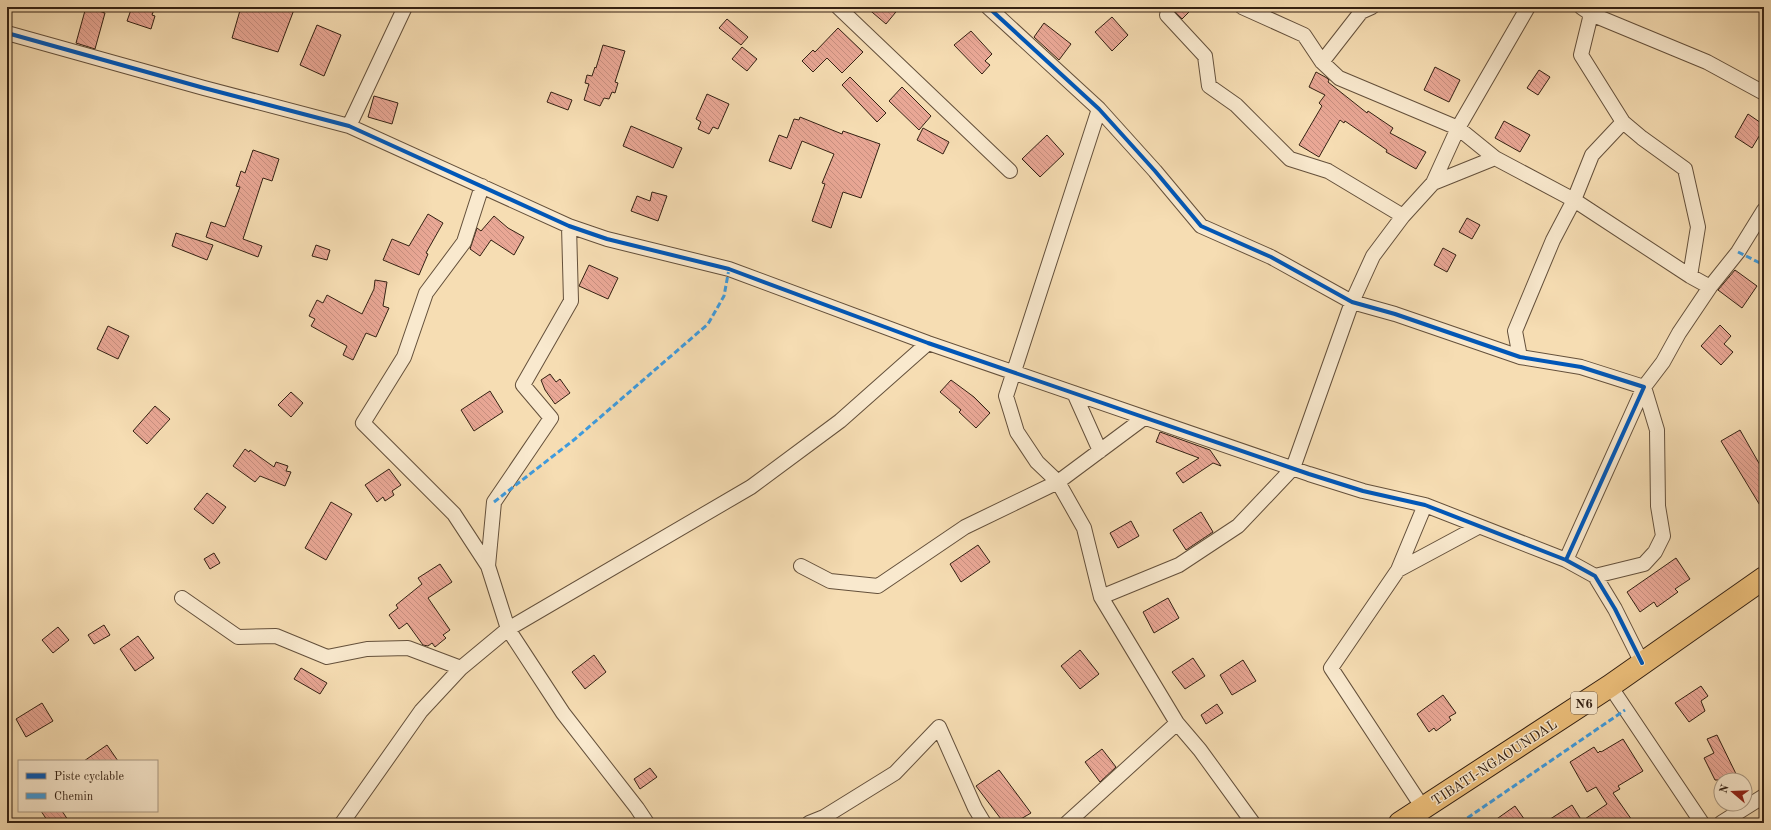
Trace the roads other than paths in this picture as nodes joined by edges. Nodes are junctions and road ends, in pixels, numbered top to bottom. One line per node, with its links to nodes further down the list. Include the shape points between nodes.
1 (405, 7): 14 (street)
2 (838, 7): 17 (street)
3 (988, 7): 12 (street)
4 (1242, 7): 10 (street, via 1304,35)
5 (1372, 7): 10 (street, via 1361,12)
6 (1528, 7): 15 (street)
7 (1586, 10): 11 (street, via 1707,62); 13 (street, via 1581,55)
8 (1167, 15): 22 (street, via 1205,56 1209,86 1236,105 1290,159 1328,171)
9 (7, 33): 14 (street)
10 (1322, 62): 15 (street, via 1340,78)
11 (1764, 93)
12 (1099, 109): 26 (street, via 1201,226 1271,257); 29 (street)
13 (1623, 122): 20 (street, via 1592,155); 24 (street, via 1684,169 1698,227)
14 (348, 126): 19 (street)
15 (1458, 128): 16 (street); 18 (street)
16 (1495, 158): 18 (street); 20 (street)
17 (1010, 171)
18 (1433, 183): 22 (street)
19 (482, 186): 23 (street); 39 (street, via 464,242 426,293 404,357 363,423 454,514)
20 (1574, 200): 24 (street); 28 (street, via 1553,240 1515,331)
21 (1764, 210): 25 (street, via 1738,252)
22 (1403, 216): 26 (street, via 1373,256)
23 (569, 226): 27 (street, via 606,239 730,269); 39 (street, via 571,301 523,385 551,418 494,502)
24 (1690, 276): 25 (street)
25 (1710, 287): 30 (street, via 1663,362)
26 (1352, 302): 28 (street); 34 (street)
27 (928, 343): 29 (street); 46 (street, via 840,420 751,487)
28 (1520, 357): 30 (street, via 1581,368)
29 (1014, 373): 31 (street); 35 (street, via 1006,396 1017,432 1036,462)
30 (1644, 387): 38 (street); 42 (street, via 1657,430 1658,506 1663,536 1656,552 1644,564)
31 (1074, 394): 32 (street); 33 (street)
32 (1144, 418): 33 (street); 34 (street)
33 (1100, 451): 35 (street)
34 (1292, 468): 36 (street, via 1362,490); 44 (street, via 1238,526 1179,565)
35 (1058, 482): 40 (street, via 965,527 878,586 830,581); 44 (street, via 1084,528)
36 (1425, 505): 37 (street); 41 (street)
37 (1478, 526): 38 (street); 41 (street)
38 (1566, 560): 42 (street)
39 (488, 566): 46 (street)
40 (801, 566)
41 (1398, 570): 52 (street, via 1331,668)
42 (1595, 576): 47 (street)
43 (1764, 578): 47 (highway, TIBATI-NGAOUNDAL / N6)
44 (1101, 597): 50 (street)
45 (182, 598): 48 (street, via 238,637 276,636 327,657 367,649 408,648)
46 (508, 629): 48 (street); 54 (street, via 563,713)
47 (1642, 663): 49 (highway, TIBATI-NGAOUNDAL / N6)
48 (461, 668): 53 (street, via 421,711)
49 (1610, 686): 52 (highway, TIBATI-NGAOUNDAL / N6); 60 (street)
50 (1177, 723): 57 (street); 58 (street)
51 (1764, 796): 61 (street)
52 (1423, 808): 59 (highway, TIBATI-NGAOUNDAL / N6)
53 (342, 823)
54 (647, 823)
55 (809, 823): 56 (street, via 824,817 895,773 939,727)
56 (984, 823)
57 (1067, 823)
58 (1253, 823)
59 (1400, 823)
60 (1702, 823)
61 (1721, 823)

